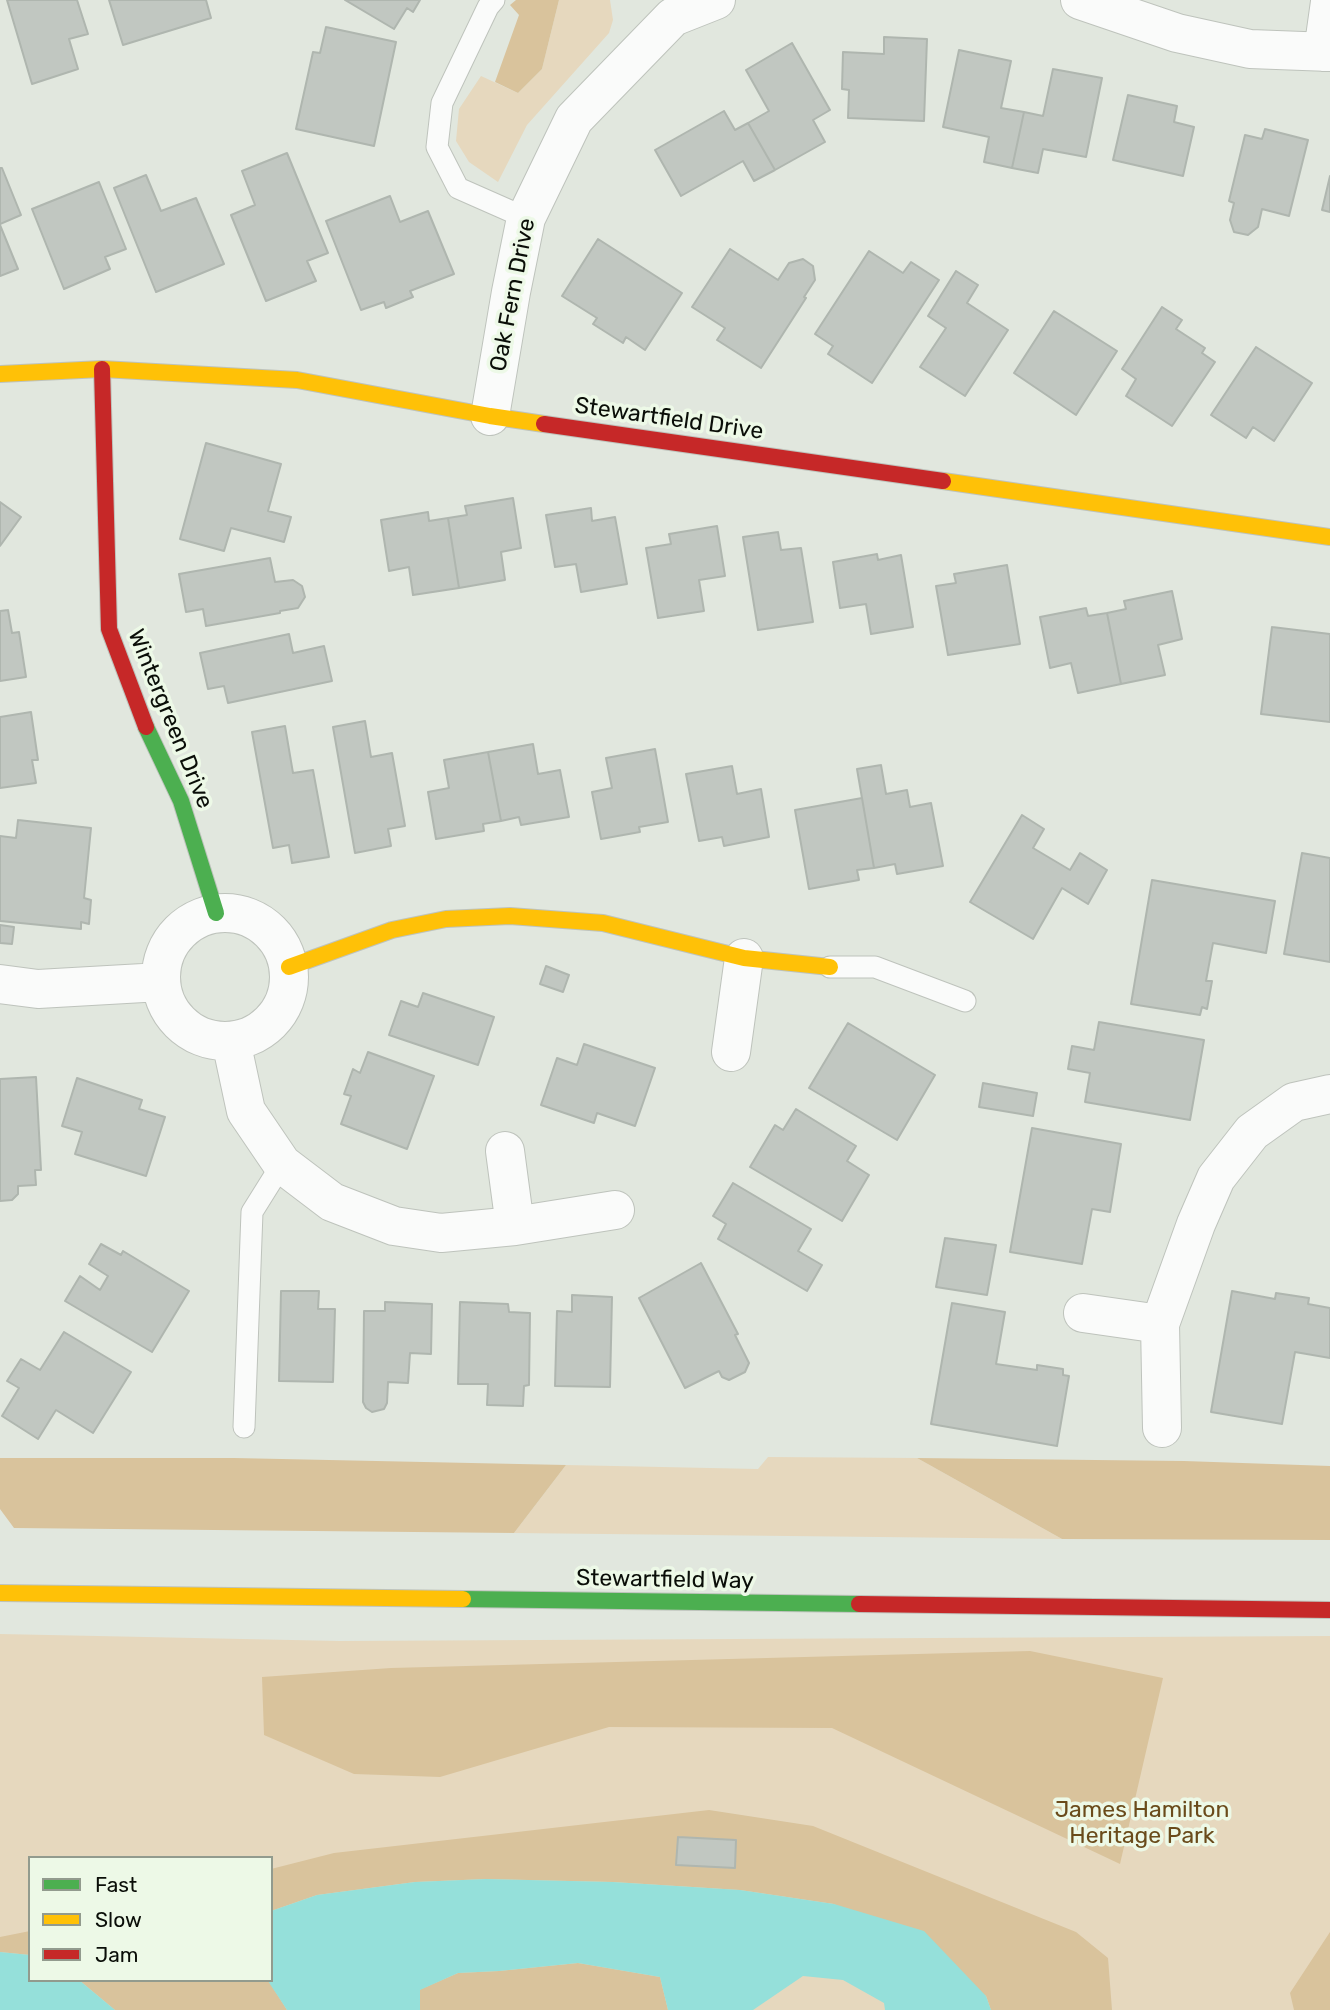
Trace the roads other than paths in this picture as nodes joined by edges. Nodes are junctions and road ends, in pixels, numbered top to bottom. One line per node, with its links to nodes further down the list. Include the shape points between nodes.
1 (494, 0): 7 (lane, via 442,103 437,147 458,188)
2 (716, 0): 5 (street, Oak Fern Drive)
3 (1080, 0): 6 (street, via 1189,36 1250,48)
4 (1330, 2): 6 (street)
5 (666, 9): 7 (street, Oak Fern Drive, via 574,119)
6 (1326, 52)
7 (526, 218): 10 (street, Oak Fern Drive)
8 (102, 369): 9 (street, Stewartfield Drive); 10 (street, Stewartfield Drive, via 297,380); 12 (street, Wintergreen Drive, via 109,629 140,715 181,801)
9 (0, 374)
10 (490, 416): 11 (street, Stewartfield Drive)
11 (1330, 537)
12 (216, 913): 14 (street, via 241,915 263,925 280,943); 16 (street, via 193,921 175,937 164,958)
13 (744, 958): 14 (street, via 603,923 510,916 446,919 392,930); 15 (street); 20 (street)
14 (289, 967): 19 (street, via 288,992 276,1017 256,1034)
15 (830, 967): 18 (lane, via 875,967)
16 (160, 982): 17 (street, via 38,989); 19 (street, via 168,1006 184,1027 205,1039)
17 (0, 984)
18 (964, 1001)
19 (231, 1041): 23 (street, via 246,1111)
20 (730, 1052)
21 (1330, 1094): 27 (street, via 1294,1102 1252,1132 1216,1178)
22 (505, 1151): 25 (street)
23 (282, 1164): 25 (street, via 332,1202 394,1226 441,1233); 28 (lane, via 252,1212)
24 (615, 1210): 25 (street)
25 (515, 1226)
26 (1083, 1313): 27 (street)
27 (1160, 1324): 29 (street)
28 (244, 1427)
29 (1162, 1428)
30 (0, 1593): 31 (street, Stewartfield Way)
31 (1330, 1610)

